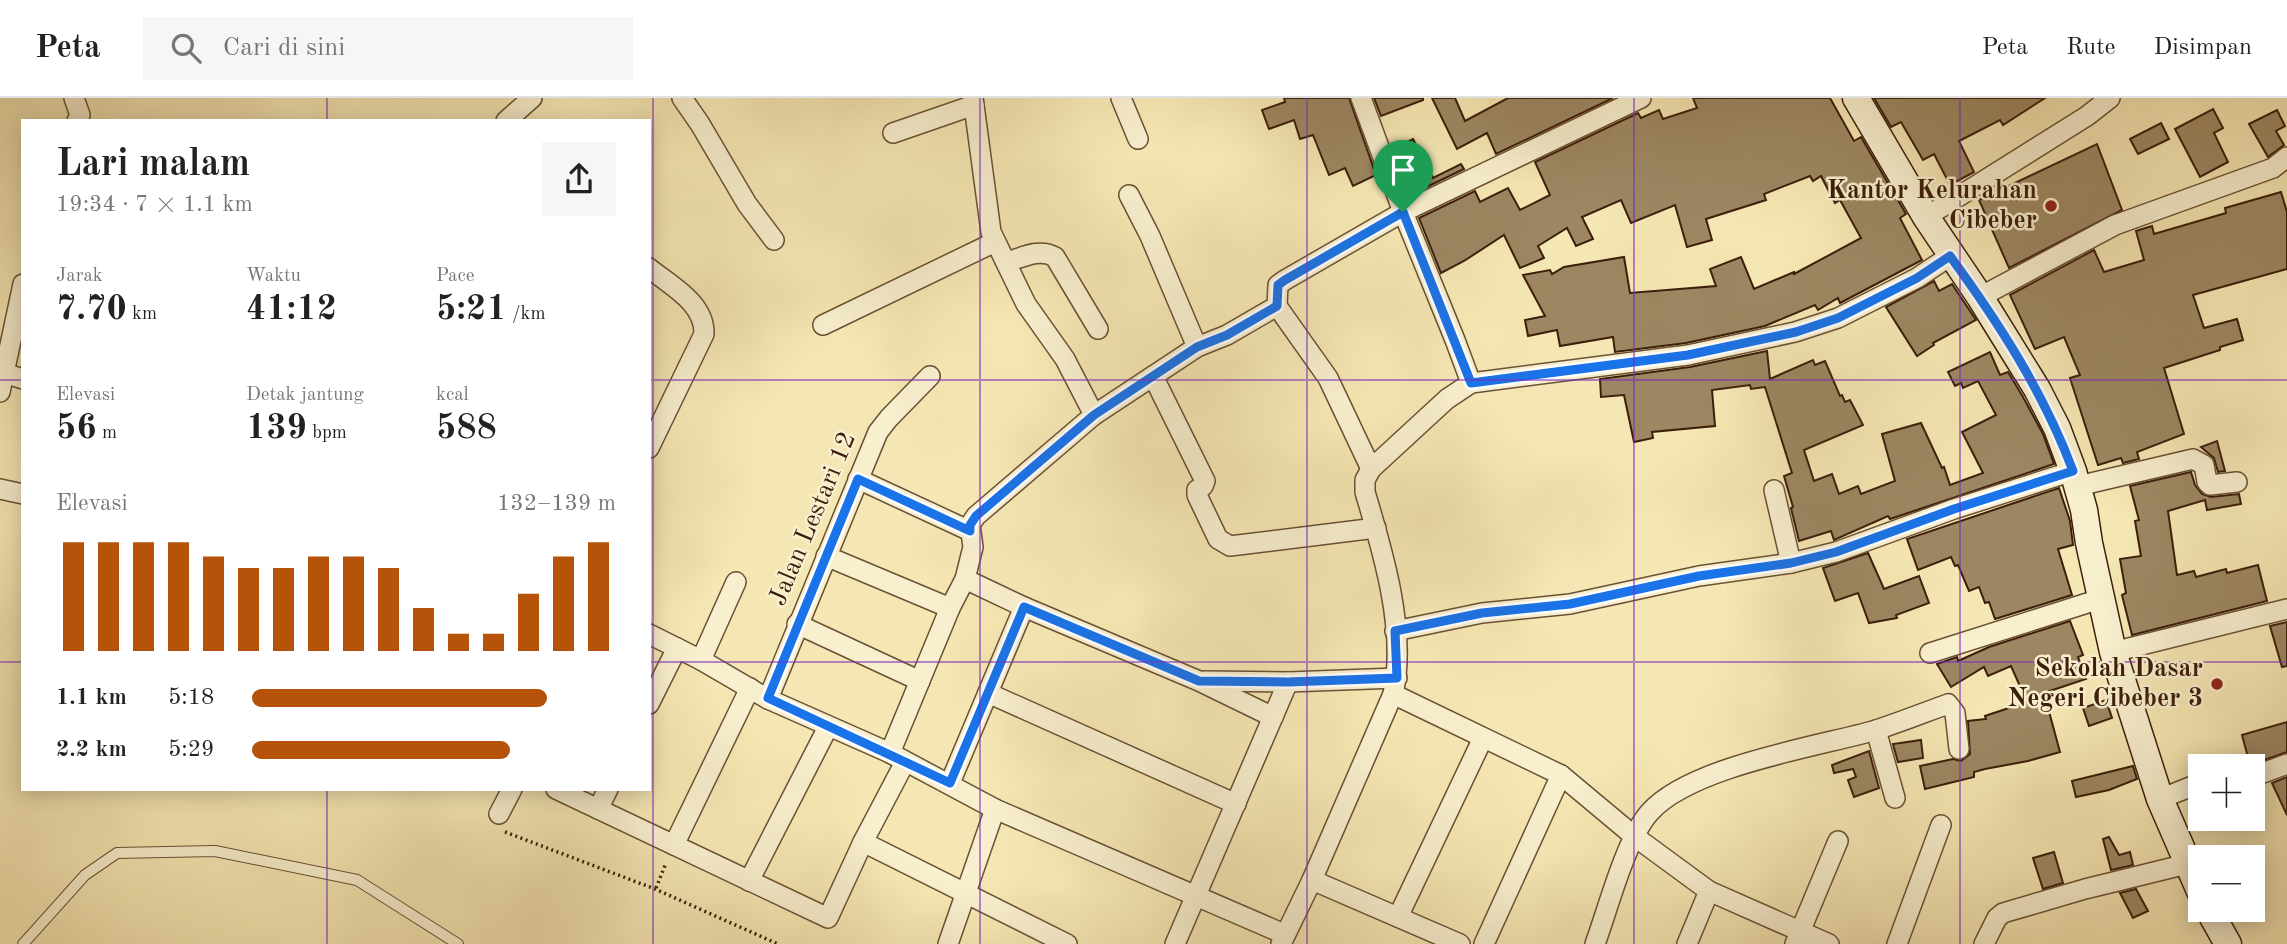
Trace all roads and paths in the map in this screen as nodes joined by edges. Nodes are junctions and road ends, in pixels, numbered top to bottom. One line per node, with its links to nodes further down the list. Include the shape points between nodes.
1 (74, 98): 10 (street)
2 (532, 98): 11 (street)
3 (682, 98): 18 (street)
4 (1121, 98): 13 (street)
5 (1361, 98): 16 (street)
6 (1641, 98): 16 (street)
7 (1856, 98): 17 (main road)
8 (2110, 98): 17 (street)
9 (974, 101): 12 (street); 19 (street)
10 (79, 119)
11 (508, 119)
12 (893, 133)
13 (1138, 139)
14 (2287, 157): 23 (street, via 2273,168 2115,225)
15 (1129, 195): 28 (street)
16 (1403, 212): 25 (street, via 1278,285); 32 (street)
17 (1926, 217): 20 (main road)
18 (774, 240)
19 (995, 242): 21 (street); 26 (street)
20 (1950, 256): 23 (main road); 32 (street, via 1838,318 1796,332 1688,355)
21 (1007, 262): 27 (street, via 1036,253 1055,257); 33 (street, via 1026,304 1065,359)
22 (651, 270): 34 (street, via 693,303 704,324 704,334)
23 (1980, 297): 36 (main road, via 2037,389)
24 (21, 298): 31 (street)
25 (1277, 306): 28 (street); 35 (street, via 1328,378)
26 (823, 325)
27 (1098, 329)
28 (1197, 347): 30 (street)
29 (930, 376): 37 (street, Jalan Lestari 12, via 878,432)
30 (1153, 376): 33 (street); 42 (street, via 1205,481 1197,495 1218,539 1230,546)
31 (9, 381)
32 (1471, 383): 35 (street, via 1447,398)
33 (1094, 415): 43 (street, via 976,516)
34 (651, 444)
35 (1371, 469): 42 (street, via 1365,492)
36 (2076, 478): 38 (street, via 2193,459 2204,465 2210,485); 45 (street, via 1954,509 1836,552); 48 (main road)
37 (858, 479): 43 (street); 44 (street, Jalan Lestari 12)
38 (2237, 482)
39 (0, 489): 41 (street)
40 (1774, 490): 45 (street)
41 (21, 494)
42 (1376, 528): 53 (street)
43 (970, 531): 46 (street, via 973,547)
44 (825, 556): 50 (street); 52 (street, Jalan Lestari 12)
45 (1791, 563): 53 (street)
46 (965, 579): 49 (street); 50 (street)
47 (736, 582): 58 (street)
48 (2101, 600): 56 (main road); 57 (street)
49 (1024, 607): 60 (street); 64 (street)
50 (950, 608): 59 (street)
51 (2287, 609): 56 (street)
52 (797, 624): 59 (street); 65 (street, Jalan Lestari 12)
53 (1395, 631): 62 (street)
54 (651, 635): 55 (street)
55 (677, 648): 58 (street); 66 (street)
56 (2113, 652): 82 (main road)
57 (1930, 653)
58 (701, 660): 63 (street)
59 (920, 681): 72 (street)
60 (1199, 681): 61 (street); 67 (street)
61 (1288, 682): 62 (street); 67 (street)
62 (1395, 686): 70 (street); 93 (street)
63 (750, 688): 65 (street); 91 (street)
64 (988, 693): 76 (street); 83 (street)
65 (768, 698): 68 (street)
66 (651, 700)
67 (1273, 717): 83 (street)
68 (828, 727): 72 (street); 94 (street)
69 (1876, 730): 71 (street, via 1948,704 1955,713); 81 (street); 88 (street, via 1703,778 1668,795)
70 (1483, 738): 75 (street); 99 (street)
71 (1959, 749)
72 (897, 758): 76 (street); 90 (street)
73 (2287, 764): 74 (street)
74 (2265, 772)
75 (1561, 775): 88 (street); 110 (street)
76 (950, 783): 84 (street)
77 (2188, 788): 82 (street)
78 (511, 791): 86 (street)
79 (560, 791): 85 (street)
80 (607, 791): 85 (street)
81 (1895, 798)
82 (2160, 799): 92 (main road)
83 (1236, 804): 98 (street)
84 (995, 808): 97 (street); 98 (street)
85 (598, 809): 91 (street)
86 (499, 814): 95 (path, via 496,824 507,833)
87 (1941, 825): 114 (street)
88 (1633, 836): 96 (street); 111 (street)
89 (1838, 841): 101 (street)
90 (863, 842): 94 (street, via 828,918); 97 (street)
91 (674, 845): 94 (street); 95 (path)
92 (2187, 864): 115 (street, via 2003,913)
93 (1312, 880): 99 (street); 102 (street)
94 (749, 881)
95 (655, 889): 105 (path)
96 (1709, 891): 101 (street); 112 (street)
97 (967, 894): 106 (street); 107 (street)
98 (1196, 896): 102 (street); 108 (street)
99 (1398, 917): 109 (street)
100 (2216, 922): 116 (main road)
101 (1797, 937): 113 (street)
102 (1283, 939)
103 (23, 944): 104 (lane, via 85,875 117,853 161,851 215,851 357,880)
104 (458, 944)
105 (778, 944)
106 (948, 944)
107 (1068, 944)
108 (1175, 944)
109 (1460, 944)
110 (1484, 944)
111 (1595, 944)
112 (1687, 944)
113 (1829, 944)
114 (1897, 944)
115 (1984, 944)
116 (2228, 944)

